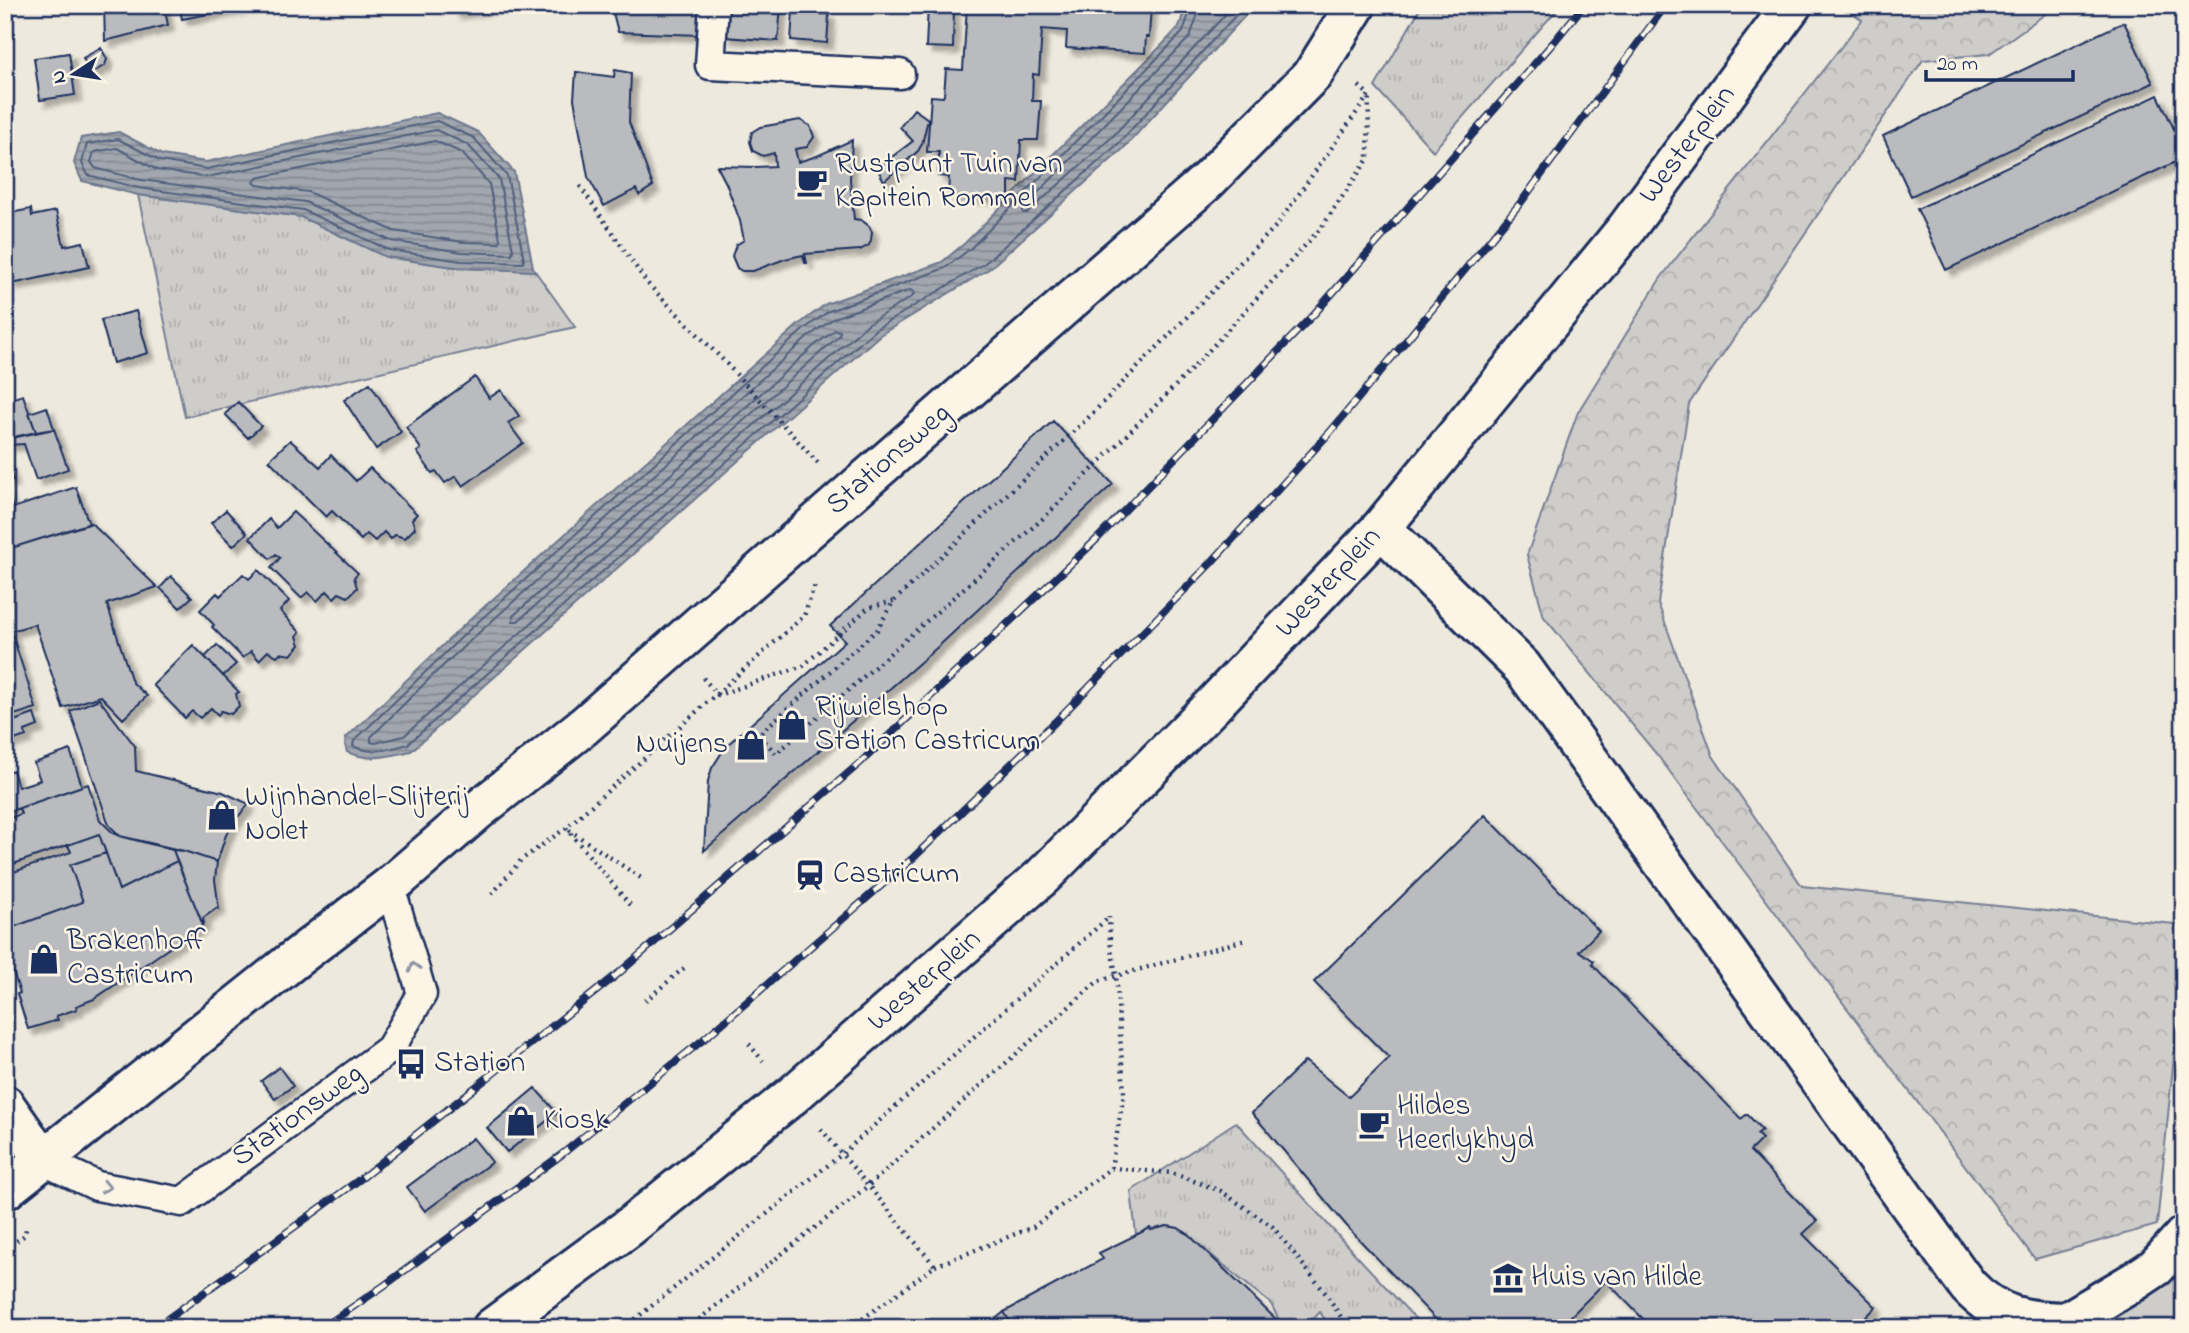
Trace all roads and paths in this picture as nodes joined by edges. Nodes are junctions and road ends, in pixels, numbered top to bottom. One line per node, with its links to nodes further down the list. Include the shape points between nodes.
1 (714, 5): 5 (lane, via 710,65)
2 (1356, 5): 4 (street, Stationsweg)
3 (1792, 5): 9 (street, Westerplein, via 1626,229)
4 (1324, 56): 6 (path); 12 (street, Stationsweg, via 1312,74 1206,182)
5 (900, 74)
6 (1369, 95): 11 (path, via 1277,225 1089,417); 11 (path, via 1368,159 1321,228 1191,370 1048,514 776,754 759,734 877,630)
7 (580, 186): 8 (path, via 647,283)
8 (799, 441)
9 (1381, 528): 23 (street, Westerplein, via 1043,876); 32 (street, via 1522,667 1968,1286 2002,1312)
10 (817, 580): 13 (path, via 804,616)
11 (895, 600): 13 (path, via 869,608 803,666)
12 (676, 647): 13 (path); 16 (street, Stationsweg)
13 (718, 695): 14 (path)
14 (566, 828): 15 (path); 17 (path, via 521,860); 18 (path)
15 (641, 878)
16 (390, 886): 26 (street, Stationsweg); 26 (lane, Stationsweg, one-way to 16, via 97,1186 182,1202 390,1049 422,994)
17 (492, 894)
18 (631, 906)
19 (1245, 940): 21 (path)
20 (684, 968): 22 (path)
21 (1116, 975): 25 (path, via 1109,917); 27 (path, via 1124,1093); 28 (path, via 1098,981)
22 (645, 1001)
23 (793, 1095): 25 (path); 33 (street, Westerplein, via 628,1228)
24 (5, 1105): 26 (street)
25 (842, 1154): 28 (path); 34 (path)
26 (44, 1161): 29 (street, Stationsweg)
27 (1111, 1168): 31 (path, via 1033,1227); 37 (path, via 1172,1173 1222,1191 1273,1227)
28 (868, 1186): 31 (path); 35 (path)
29 (5, 1190)
30 (2184, 1236): 32 (street, via 2156,1267)
31 (934, 1266): 36 (path)
32 (2061, 1325)
33 (492, 1328)
34 (624, 1328)
35 (688, 1328)
36 (850, 1328)
37 (1348, 1328)

